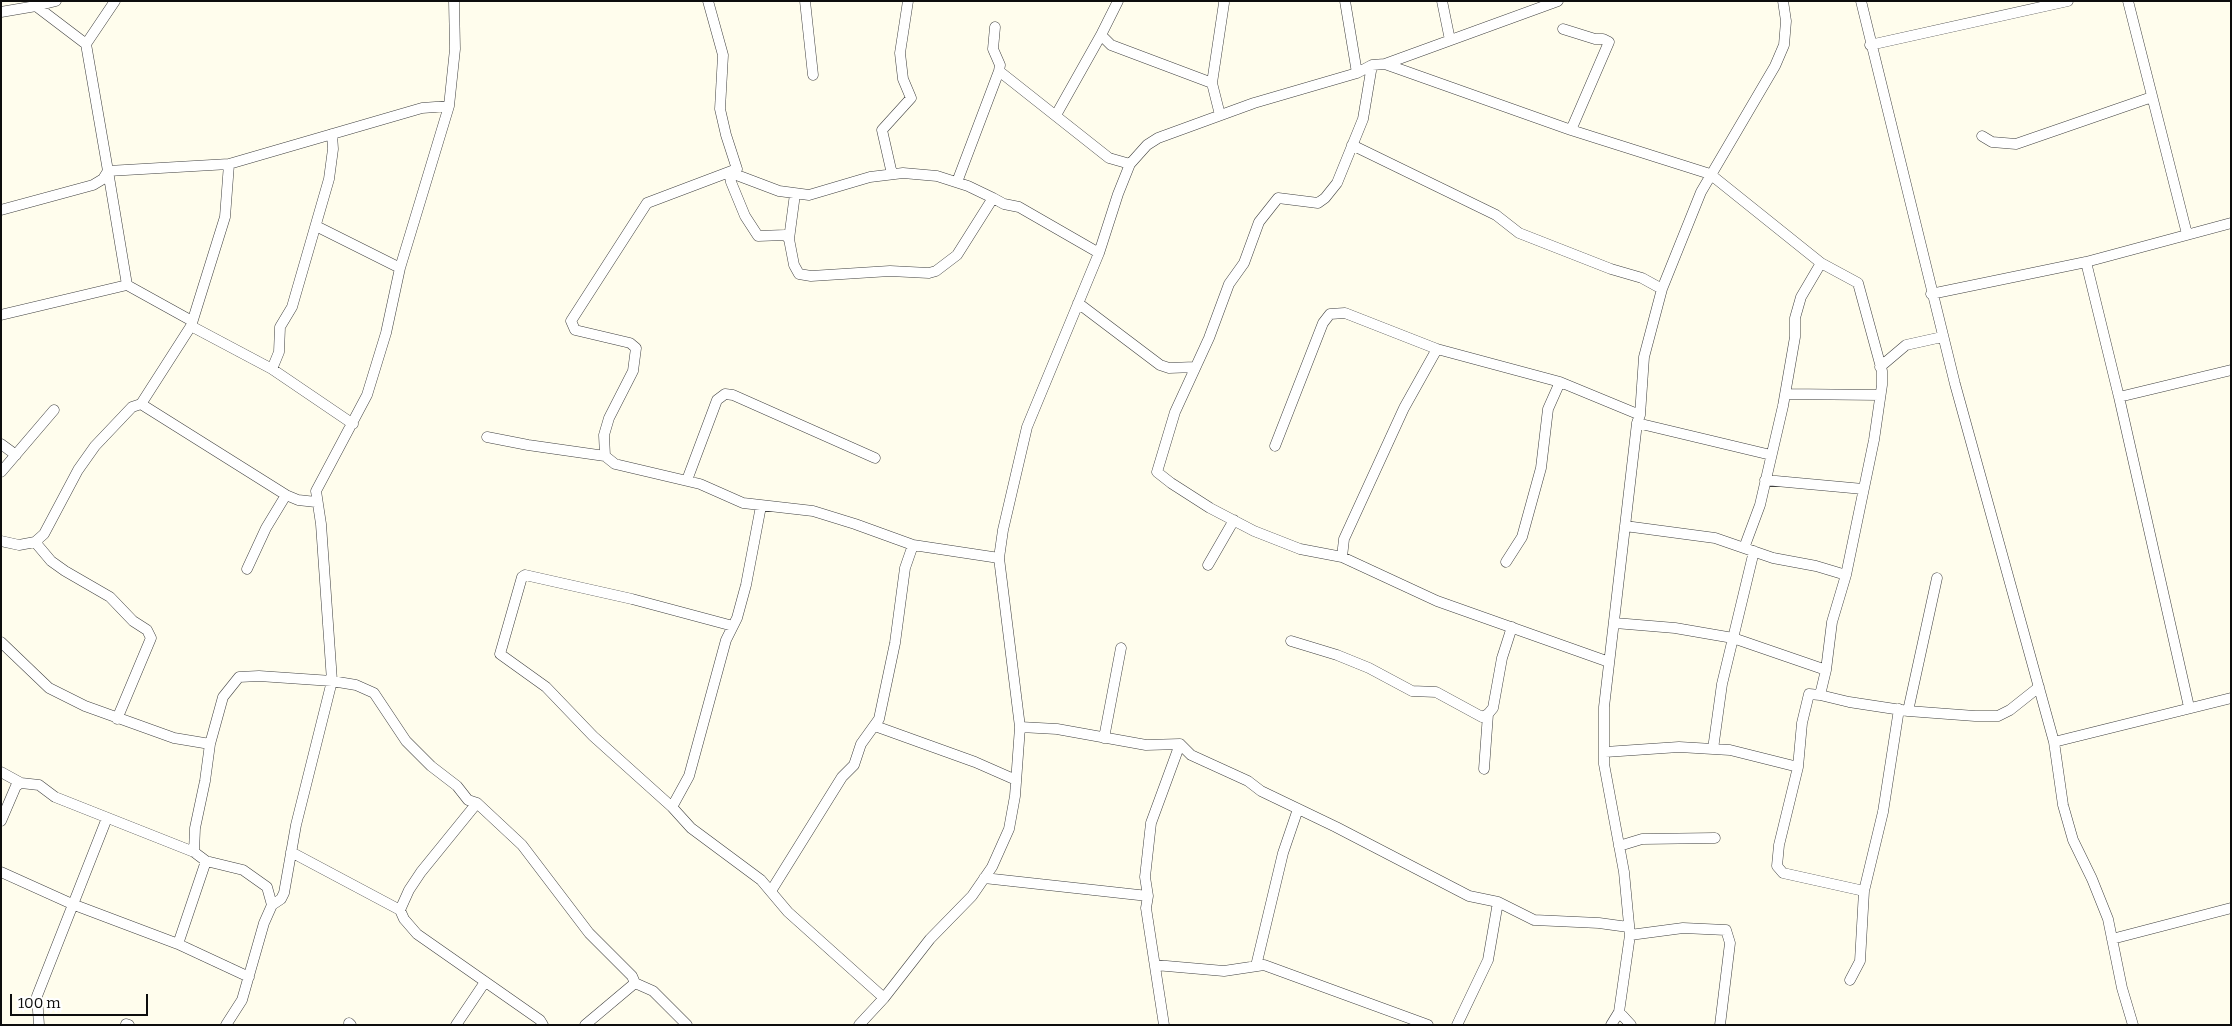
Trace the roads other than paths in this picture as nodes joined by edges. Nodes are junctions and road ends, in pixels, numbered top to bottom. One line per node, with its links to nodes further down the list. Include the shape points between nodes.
1 (56, 1): 16 (street)
2 (115, 1): 22 (street)
3 (454, 1): 31 (street)
4 (708, 1): 41 (street, via 723,55 720,109)
5 (805, 1): 28 (street)
6 (908, 1): 42 (street, via 900,53 903,79 911,98 882,130)
7 (1118, 1): 20 (street)
8 (1345, 1): 27 (street)
9 (1442, 1): 21 (street)
10 (1558, 1): 21 (street)
11 (1783, 1): 43 (street, via 1786,21 1784,45 1775,66)
12 (1861, 1): 23 (street)
13 (2068, 1): 23 (street)
14 (2128, 1): 30 (street)
15 (1224, 3): 29 (street)
16 (36, 6): 17 (street); 22 (street)
17 (1, 12)
18 (995, 27): 26 (street, via 993,49 1000,65)
19 (1563, 29): 34 (street, via 1609,42)
20 (1101, 36): 29 (street, via 1111,45); 32 (street)
21 (1450, 40): 24 (street)
22 (86, 44): 40 (street)
23 (1870, 45): 58 (street)
24 (1385, 64): 25 (street); 34 (street)
25 (1372, 65): 27 (street); 37 (street, via 1363,119)
26 (999, 71): 32 (street); 44 (street)
27 (1357, 73): 33 (street)
28 (813, 75)
29 (1212, 83): 33 (street)
30 (2152, 98): 36 (street, via 2016,144 1992,142); 50 (street)
31 (449, 106): 35 (street, via 422,108); 55 (street)
32 (1056, 115): 39 (street, via 1109,158)
33 (1220, 115): 39 (street, via 1158,138)
34 (1571, 130): 43 (street)
35 (332, 134): 38 (street); 49 (street, via 329,179)
36 (1982, 136)
37 (1352, 145): 57 (street, via 1496,215 1519,233 1642,278); 64 (street, via 1337,183 1325,198 1318,203 1278,198 1259,222 1244,263 1229,284)
38 (229, 164): 40 (street); 61 (street, via 225,217)
39 (1130, 164): 52 (street)
40 (108, 172): 47 (street, via 93,184); 56 (street)
41 (736, 172): 45 (street); 51 (street, via 730,177 730,182 758,236 785,234); 81 (street, via 647,203 571,320 575,330 630,343 636,348 633,371 604,435)
42 (892, 174): 44 (street, via 937,176); 45 (street, via 870,176 809,195)
43 (1710, 174): 54 (street); 57 (street)
44 (957, 182): 46 (street)
45 (795, 194): 51 (street)
46 (993, 198): 51 (street, via 957,255 929,273 898,270 812,276 799,274); 52 (street, via 1019,207)
47 (1, 210)
48 (2231, 223): 50 (street)
49 (316, 226): 55 (street); 66 (street, via 292,306 280,327 280,342)
50 (2187, 234): 53 (street)
51 (789, 239)
52 (1098, 253): 59 (street)
53 (2086, 262): 58 (street); 71 (street)
54 (1821, 263): 65 (street, via 1858,283); 69 (street, via 1801,297 1795,318 1795,337)
55 (400, 268): 75 (street, via 386,334 367,395)
56 (127, 285): 60 (street); 61 (street)
57 (1662, 289): 74 (street, via 1644,357)
58 (1931, 294): 62 (street)
59 (1078, 303): 64 (street, via 1160,365); 97 (street, via 1027,426 1017,459)
60 (1, 315)
61 (192, 324): 66 (street); 72 (street)
62 (1942, 337): 65 (street, via 1906,345); 113 (street)
63 (1437, 349): 68 (street); 78 (street, via 1345,313 1330,314 1322,323); 96 (street, via 1404,408 1344,539)
64 (1195, 367): 90 (street, via 1175,412 1157,472)
65 (1880, 367): 70 (street)
66 (272, 369): 75 (street)
67 (2231, 370): 71 (street)
68 (1560, 382): 74 (street); 98 (street, via 1548,409 1541,468 1522,537)
69 (1784, 394): 70 (street); 80 (street)
70 (1880, 395): 86 (street)
71 (2120, 397): 116 (street)
72 (141, 404): 87 (street); 93 (street, via 132,407 95,446 78,470 55,517)
73 (54, 410): 79 (street)
74 (1638, 419): 80 (street); 91 (street)
75 (353, 424): 88 (street, via 319,482)
76 (487, 437): 81 (street)
77 (1, 444): 79 (street)
78 (1275, 446)
79 (16, 455): 83 (street)
80 (1771, 455): 85 (street)
81 (605, 456): 84 (street, via 615,464)
82 (875, 458): 84 (street, via 725,394 717,400)
83 (1, 472)
84 (686, 480): 89 (street, via 743,503)
85 (1765, 480): 86 (street); 95 (street)
86 (1863, 489): 101 (street)
87 (286, 495): 88 (street); 100 (street)
88 (316, 502): 112 (street, via 321,524)
89 (761, 506): 94 (street, via 813,511); 104 (street, via 746,586)
90 (1234, 520): 96 (street, via 1300,549); 99 (street)
91 (1625, 526): 95 (street, via 1715,538); 103 (street)
92 (1, 541): 93 (street, via 19,545)
93 (35, 542): 119 (street, via 51,561 110,597 133,621 147,630 151,638)
94 (913, 545): 97 (street); 120 (street, via 905,568 895,643)
95 (1749, 549): 101 (street); 106 (street)
96 (1342, 557): 105 (street, via 1437,600)
97 (999, 558): 121 (street)
98 (1506, 562)
99 (1208, 565)
100 (246, 569)
101 (1846, 575): 111 (street, via 1832,622)
102 (1937, 578): 117 (street)
103 (1615, 623): 106 (street, via 1675,628); 110 (street)
104 (733, 626): 134 (street, via 716,674 689,776); 134 (street, via 622,596 522,576 499,651 501,656 546,687 593,736)
105 (1512, 627): 110 (street); 118 (street, via 1502,658 1493,708)
106 (1733, 638): 111 (street); 126 (street, via 1720,692)
107 (1291, 641): 118 (street, via 1337,655 1412,690 1436,692 1482,717)
108 (1, 642): 119 (street, via 49,688)
109 (1121, 648): 122 (street)
110 (1608, 662): 127 (street)
111 (1826, 670): 114 (street)
112 (332, 681): 124 (street, via 239,677 223,697); 133 (street, via 356,685 374,693 406,741 457,786 468,800); 141 (street)
113 (2039, 687): 117 (street, via 1998,716); 123 (street)
114 (1820, 695): 117 (street); 128 (street, via 1810,694 1802,723)
115 (2231, 698): 116 (street)
116 (2189, 707): 123 (street, via 2157,718)
117 (1903, 710): 146 (street)
118 (1488, 714): 129 (street)
119 (117, 719): 124 (street, via 174,738)
120 (875, 726): 131 (street); 145 (street, via 861,744 854,765 842,777)
121 (1020, 726): 122 (street); 131 (street)
122 (1104, 738): 125 (street, via 1146,745)
123 (2054, 742): 154 (street, via 2063,805 2073,840 2108,919)
124 (210, 744): 140 (street, via 195,828)
125 (1180, 744): 135 (street, via 1191,755); 147 (street, via 1151,822 1145,877)
126 (1713, 749): 127 (street, via 1679,747); 128 (street, via 1730,750)
127 (1605, 752): 139 (street, via 1604,764)
128 (1798, 767): 146 (street, via 1777,866 1783,873)
129 (1484, 769)
130 (1, 772): 132 (street)
131 (1016, 780): 144 (street, via 1009,829)
132 (21, 783): 136 (street, via 39,785 55,797); 137 (street, via 16,786)
133 (477, 803): 152 (street, via 420,872); 161 (street, via 522,844 589,934 632,976)
134 (672, 806): 145 (street, via 691,828)
135 (1298, 809): 148 (street, via 1462,893); 157 (street, via 1283,853)
136 (107, 818): 140 (street); 149 (street)
137 (1, 821)
138 (1715, 838): 139 (street, via 1642,839)
139 (1619, 846): 153 (street)
140 (194, 852): 142 (street)
141 (290, 852): 150 (street, via 284,893); 152 (street)
142 (206, 861): 150 (street, via 243,870 259,879 267,886); 155 (street)
143 (1, 872): 149 (street)
144 (984, 878): 147 (street); 162 (street)
145 (771, 891): 162 (street, via 788,912)
146 (1864, 891): 159 (street, via 1860,961)
147 (1148, 896): 156 (street, via 1146,908)
148 (1498, 902): 153 (street, via 1534,920 1599,923); 173 (street, via 1488,960)
149 (72, 904): 155 (street); 164 (street, via 37,996)
150 (272, 905): 158 (street, via 258,940)
151 (2231, 908): 154 (street)
152 (400, 910): 160 (street, via 417,934)
153 (1629, 931): 163 (street); 176 (street, via 1726,930 1730,943)
154 (2112, 939): 177 (street)
155 (178, 944): 158 (street)
156 (1155, 965): 157 (street, via 1224,971); 171 (street)
157 (1256, 966): 172 (street, via 1264,965)
158 (249, 977): 165 (street, via 242,1000)
159 (1850, 980)
160 (485, 982): 166 (street); 167 (street)
161 (635, 983): 168 (street); 169 (street, via 653,992)
162 (884, 998): 170 (street)
163 (1619, 1012): 174 (street); 175 (street)
164 (39, 1025)
165 (226, 1025)
166 (456, 1025)
167 (543, 1025)
168 (585, 1025)
169 (687, 1025)
170 (859, 1025)
171 (1164, 1025)
172 (1428, 1025)
173 (1457, 1025)
174 (1612, 1025)
175 (1631, 1025)
176 (1720, 1025)
177 (2132, 1025)

